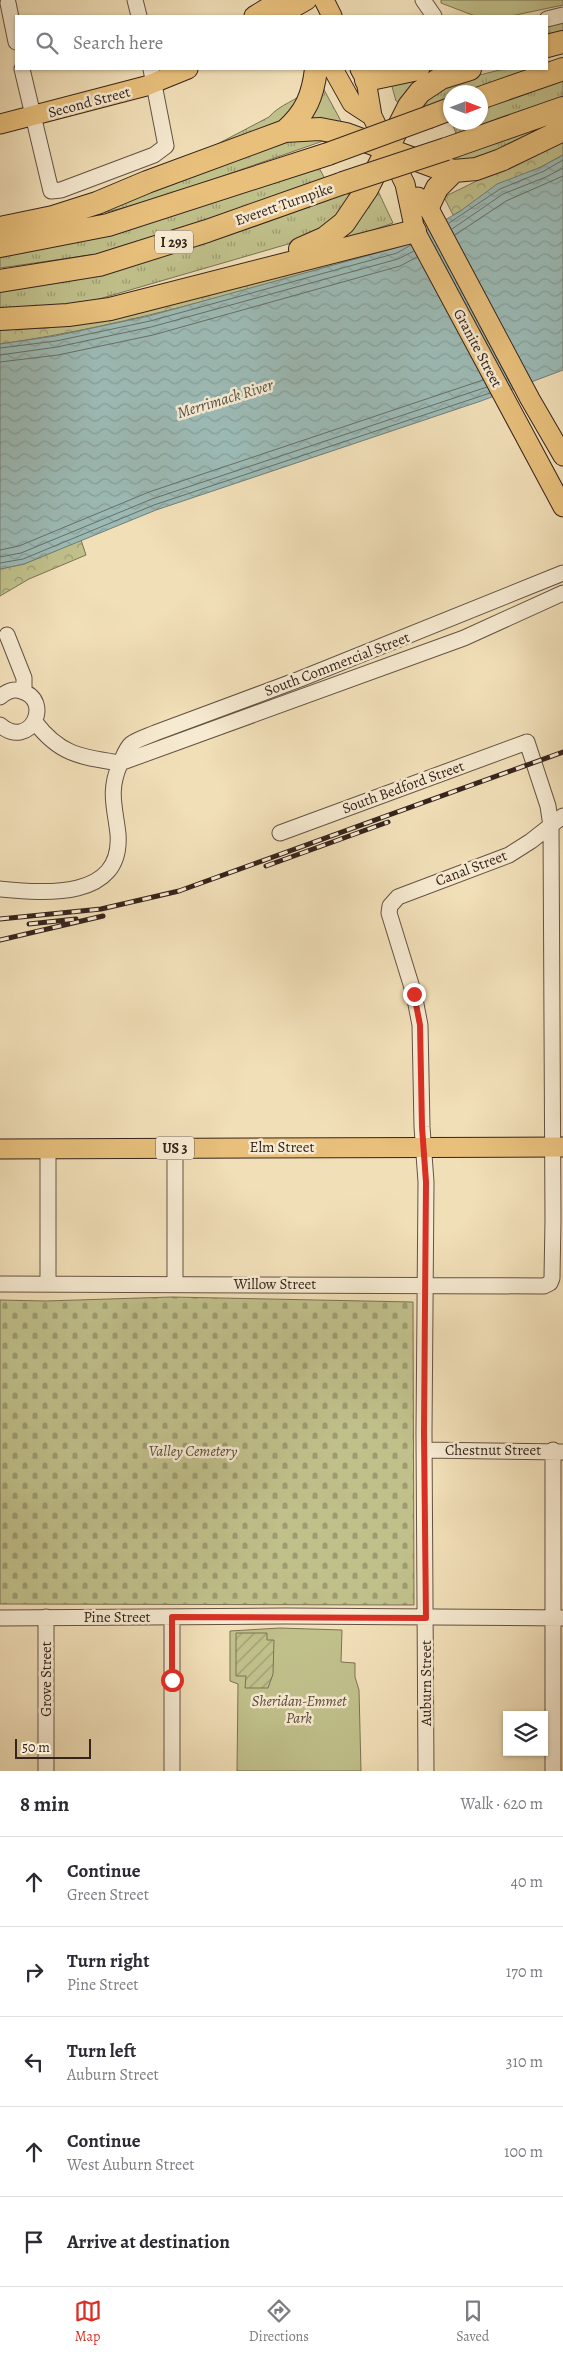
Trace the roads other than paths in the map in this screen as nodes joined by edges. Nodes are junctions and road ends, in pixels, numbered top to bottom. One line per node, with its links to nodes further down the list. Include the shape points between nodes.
1 (135, 0): 7 (street)
2 (280, 0): 8 (main road)
3 (324, 0): 10 (main road)
4 (424, 0): 11 (street)
5 (9, 2): 14 (street)
6 (302, 5): 9 (main road)
7 (139, 15)
8 (256, 15)
9 (281, 15)
10 (332, 15)
11 (433, 15)
12 (563, 15): 13 (street)
13 (548, 19)
14 (15, 36)
15 (563, 42): 16 (highway)
16 (548, 46)
17 (563, 69): 26 (highway)
18 (22, 70): 29 (street)
19 (316, 70): 33 (highway, via 307,106)
20 (334, 70): 30 (main road, Granite Street, via 352,103)
21 (407, 70): 24 (highway)
22 (467, 70): 34 (highway, via 441,78 420,92 409,106)
23 (182, 71): 25 (main road, Second Street)
24 (363, 74): 30 (main road, Granite Street)
25 (153, 76): 29 (main road, Second Street); 29 (street, via 164,146 86,181 52,192)
26 (488, 95)
27 (563, 108): 42 (highway, Everett Turnpike / I 293, bridge, via 191,237 99,265)
28 (443, 112): 40 (highway, I 293, bridge, via 328,154 108,225)
29 (33, 116): 31 (main road, Second Street)
30 (372, 116): 34 (main road, Granite Street)
31 (0, 124)
32 (563, 130): 35 (highway, via 500,160)
33 (285, 131): 34 (highway, via 320,129 346,134); 38 (highway, via 97,203)
34 (388, 149): 35 (highway); 36 (main road, Granite Street); 41 (highway, via 344,224 325,238 300,249 271,256)
35 (454, 171): 37 (highway, via 437,188)
36 (405, 184): 37 (main road, Granite Street); 39 (main road, Granite Street)
37 (431, 213): 44 (main road, Granite Street)
38 (0, 228)
39 (415, 231): 41 (highway); 45 (main road, Granite Street)
40 (0, 246)
41 (251, 274): 43 (highway, via 110,309)
42 (0, 280)
43 (0, 319)
44 (563, 456)
45 (563, 507)
46 (563, 573): 53 (street, South Commercial Street, via 300,679 155,733 130,745)
47 (563, 592): 53 (street, South Commercial Street, via 464,638)
48 (7, 636): 49 (street, via 24,678)
49 (24, 691): 50 (street, via 12,690); 51 (street, via 36,704)
50 (0, 697)
51 (34, 722): 52 (street, via 18,732); 53 (street, via 67,752)
52 (0, 725)
53 (120, 763): 57 (street, South Commercial Street, via 112,788 117,849 112,864 99,880 81,889 58,892)
54 (563, 816): 55 (street, Canal Street)
55 (557, 825): 56 (street, South Bedford Street, via 527,742); 58 (street, Canal Street, via 509,855 413,890 398,897); 59 (street)
56 (280, 833)
57 (0, 889)
58 (390, 906): 60 (street, Auburn Street, via 393,931 418,1012)
59 (557, 1006): 61 (street)
60 (423, 1146): 61 (main road, Elm Street / US 3); 62 (main road, Elm Street / US 3); 68 (street, Auburn Street)
61 (557, 1147): 68 (street, Willow Street, via 550,1283 544,1286)
62 (175, 1148): 64 (main road, Elm Street / US 3); 67 (street)
63 (0, 1149): 64 (main road, Elm Street / US 3)
64 (48, 1149): 65 (street)
65 (48, 1283): 66 (street, Willow Street); 67 (street, Willow Street)
66 (0, 1284)
67 (175, 1284): 68 (street, Willow Street)
68 (425, 1285): 69 (street, Auburn Street)
69 (424, 1450): 70 (street, Chestnut Street); 74 (street, Auburn Street)
70 (558, 1451): 75 (street)
71 (172, 1617): 73 (street, Pine Street); 74 (street, Pine Street); 77 (street)
72 (0, 1618): 73 (street, Pine Street)
73 (46, 1618): 76 (street, Grove Street)
74 (426, 1618): 75 (street, Pine Street); 78 (street, Auburn Street)
75 (558, 1618): 79 (street)
76 (46, 1771)
77 (172, 1771)
78 (426, 1771)
79 (553, 1771)

